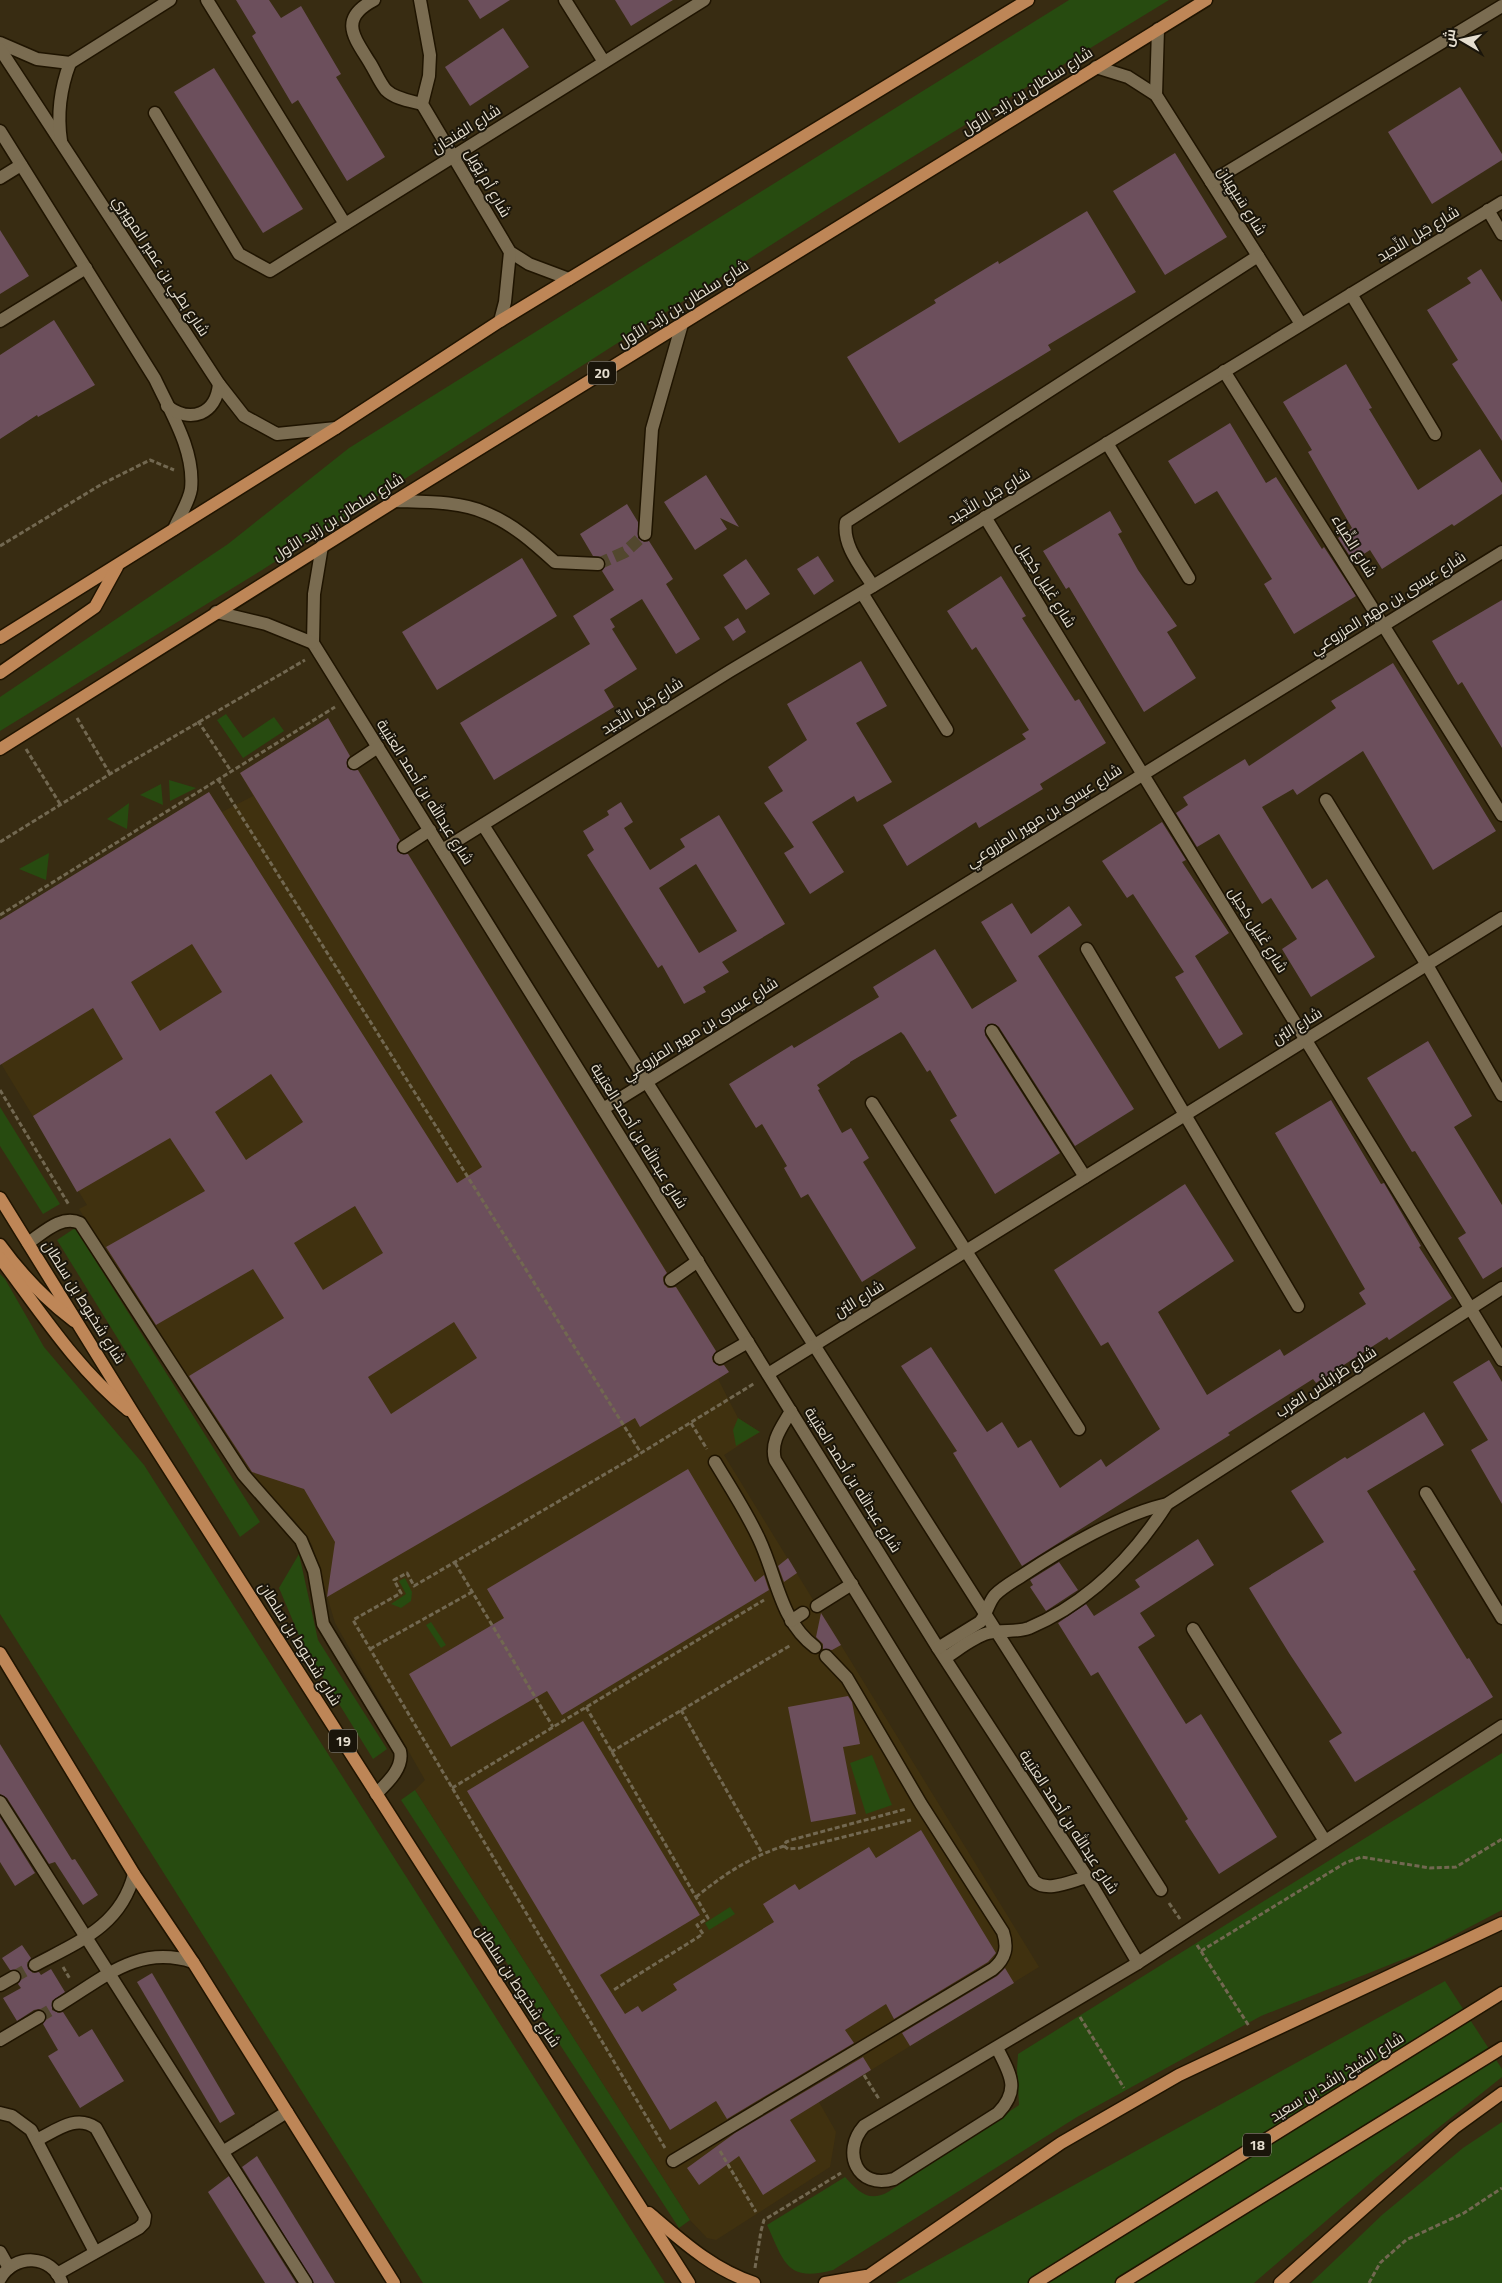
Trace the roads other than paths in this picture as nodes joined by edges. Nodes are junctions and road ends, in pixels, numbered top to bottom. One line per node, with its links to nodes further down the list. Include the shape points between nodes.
1 (170, 0): 14 (street)
2 (206, 0): 27 (street)
3 (374, 0): 17 (street, via 360,7 353,20 353,36 387,90 401,99)
4 (420, 0): 17 (street, via 430,55)
5 (565, 0): 13 (street)
6 (704, 0): 13 (street, شارع الفِنجان)
7 (1028, 0): 32 (main road)
8 (1206, 0): 10 (main road, شارع سلطان بن زايد الأول / 20)
9 (1502, 6): 24 (street)
10 (1158, 29): 15 (main road, شارع سلطان بن زايد الأول / 20); 16 (street)
11 (0, 43): 14 (street, via 38,59)
12 (0, 49): 20 (street, شارع بطي بن عمير المهيري)
13 (604, 62): 21 (street, شارع الفِنجان)
14 (70, 63): 20 (street, via 60,95)
15 (1096, 67): 16 (street, شارع سَيهِيان, via 1128,77); 36 (main road, شارع سلطان بن زايد الأول / 20)
16 (1156, 95): 24 (street, شارع سَيهِيان)
17 (422, 104): 21 (street, شارع أم يُوَيل)
18 (155, 112): 27 (street, شارع الفِنجان, via 239,254 270,271)
19 (0, 131): 22 (street)
20 (61, 144): 39 (street, شارع بطي بن عمير المهيري)
21 (454, 157): 27 (street, شارع الفِنجان); 29 (street, شارع أم يُوَيل)
22 (21, 165): 23 (street); 31 (street)
23 (0, 178)
24 (1211, 182): 30 (street, شارع سَيهِيان)
25 (1502, 202): 26 (street, شارع جَبل النِّجيد)
26 (1488, 210): 28 (street); 33 (street, شارع جَبل النِّجيد)
27 (346, 224)
28 (1502, 234)
29 (510, 252): 32 (street, شارع أم يُوَيل, via 529,264); 35 (street)
30 (1258, 256): 37 (street, شارع سَيهِيان); 53 (street, via 846,522 847,543)
31 (86, 268): 34 (street); 40 (street)
32 (570, 278): 35 (main road)
33 (1351, 294): 37 (street, شارع جَبل النِّجيد); 42 (street)
34 (0, 321)
35 (500, 321): 41 (main road)
36 (682, 324): 44 (main road, شارع سلطان بن زايد الأول / 20); 47 (street, via 652,429)
37 (1301, 324): 38 (street, شارع جَبل النِّجيد)
38 (1224, 371): 43 (street, شارع جَبل النِّجيد); 56 (street, شارع الضِّياء)
39 (219, 384): 40 (street, via 213,404 196,415 185,415); 41 (street, شارع بطي بن عمير المهيري, via 244,416 277,434)
40 (167, 406): 46 (street, via 190,458 191,490)
41 (336, 428): 46 (main road)
42 (1435, 434)
43 (1107, 443): 45 (street, شارع جَبل النِّجيد); 52 (street)
44 (395, 501): 48 (main road, شارع سلطان بن زايد الأول / 20); 50 (street, via 441,502 486,512 528,537 555,562)
45 (985, 517): 53 (street, شارع جَبل النِّجيد); 64 (street, شارع غَلِيل كِحِيل)
46 (174, 529): 51 (main road)
47 (645, 534)
48 (322, 546): 55 (main road, شارع سلطان بن زايد الأول / 20); 58 (street, via 314,594)
49 (1502, 552): 56 (street, شارع عيسى بن مهير المزروعي)
50 (598, 564)
51 (118, 565): 57 (main road); 59 (main road, via 95,607)
52 (1190, 578)
53 (873, 586): 54 (street, شارع جَبل النِّجيد)
54 (862, 593): 60 (street); 67 (street, شارع جَبل النِّجيد)
55 (216, 612): 58 (street, via 266,624); 62 (main road, شارع سلطان بن زايد الأول / 20)
56 (1385, 624): 64 (street, شارع عيسى بن مهير المزروعي); 66 (street, شارع الضِّياء)
57 (0, 638)
58 (316, 648): 61 (street, شارع عبدالله بن أحمد العتيبة)
59 (0, 673)
60 (947, 730)
61 (378, 747): 63 (street); 68 (street, شارع عبدالله بن أحمد العتيبة)
62 (0, 749)
63 (354, 763)
64 (1143, 774): 75 (street, شارع غَلِيل كِحِيل); 76 (street, شارع عيسى بن مهير المزروعي)
65 (1326, 800): 73 (street)
66 (1502, 814)
67 (483, 825): 70 (street, شارع جَبل النِّجيد); 76 (street)
68 (430, 830): 69 (street); 70 (street, شارع عبدالله بن أحمد العتيبة)
69 (404, 847)
70 (442, 850): 79 (street, شارع عبدالله بن أحمد العتيبة)
71 (1502, 918): 73 (street, شارع البُن)
72 (1087, 949): 80 (street)
73 (1427, 965): 75 (street, شارع البُن); 77 (street)
74 (992, 1031): 81 (street)
75 (1306, 1040): 80 (street, شارع البُن); 91 (street, شارع غَلِيل كِحِيل)
76 (647, 1081): 79 (street, شارع عيسى بن مهير المزروعي); 94 (street)
77 (1502, 1095)
78 (872, 1102): 85 (street)
79 (603, 1108): 87 (street, شارع عبدالله بن أحمد العتيبة)
80 (1185, 1115): 81 (street, شارع البُن); 90 (street)
81 (1084, 1178): 85 (street, شارع البُن)
82 (0, 1198): 83 (main road, شارع شخبوط بن سلطان / 19)
83 (28, 1243): 92 (main road, شارع شخبوط بن سلطان / 19); 117 (street, via 62,1222 69,1220 80,1224 243,1474 306,1550 314,1571 323,1624 400,1751 398,1767)
84 (0, 1245): 92 (main road, via 37,1290)
85 (966, 1251): 94 (street, شارع البُن); 100 (street)
86 (0, 1258): 99 (main road, via 80,1365 106,1393)
87 (698, 1261): 88 (street); 93 (street, شارع عبدالله بن أحمد العتيبة)
88 (671, 1280)
89 (1502, 1288): 91 (street, شارع طَرابلُس الغرب)
90 (1298, 1306)
91 (1470, 1308): 96 (street, شارع غَلِيل كِحِيل); 103 (street, شارع طَرابلُس الغرب)
92 (80, 1326): 99 (main road, شارع شخبوط بن سلطان / 19)
93 (748, 1342): 95 (street); 97 (street, شارع عبدالله بن أحمد العتيبة)
94 (815, 1345): 97 (street, شارع البُن); 107 (street)
95 (720, 1358)
96 (1502, 1360)
97 (768, 1374): 98 (street, شارع عبدالله بن أحمد العتيبة)
98 (791, 1411): 104 (street, via 776,1438 775,1460); 114 (street, شارع عبدالله بن أحمد العتيبة)
99 (135, 1416): 117 (main road, شارع شخبوط بن سلطان / 19)
100 (1079, 1429)
101 (716, 1462): 109 (street, via 756,1534)
102 (1426, 1492): 108 (street)
103 (1167, 1504): 107 (street, شارع طَرابلُس الغرب, via 1130,1517 1044,1561 994,1596); 111 (street, شارع طَرابلُس الغرب, via 1145,1538 1091,1592 1021,1631)
104 (852, 1584): 105 (street); 121 (street, via 1034,1881 1047,1886)
105 (817, 1606)
106 (803, 1613): 109 (street)
107 (985, 1616): 111 (street); 114 (street, شارع طَرابلُس الغرب)
108 (1502, 1618)
109 (791, 1621): 112 (street, via 802,1638)
110 (1193, 1629): 119 (street)
111 (996, 1632): 114 (street, شارع طَرابلُس الغرب); 122 (street)
112 (815, 1647)
113 (0, 1653): 120 (main road)
114 (942, 1653): 121 (street, شارع عبدالله بن أحمد العتيبة)
115 (826, 1656): 142 (street, via 847,1678 921,1804 1003,1932 1006,1952 993,1969)
116 (1502, 1726): 119 (street)
117 (376, 1794): 143 (main road, شارع شخبوط بن سلطان / 19)
118 (0, 1802): 124 (street)
119 (1325, 1841): 126 (street)
120 (134, 1874): 124 (street, via 128,1894 117,1912); 125 (main road)
121 (1086, 1877): 126 (street, شارع عبدالله بن أحمد العتيبة)
122 (1161, 1890)
123 (1502, 1923): 147 (main road, via 1179,2075 1132,2101 1061,2143)
124 (85, 1937): 127 (street); 128 (street)
125 (194, 1962): 128 (street, via 165,1955 150,1956); 138 (main road)
126 (1138, 1963): 135 (street)
127 (35, 1965)
128 (109, 1974): 132 (street); 141 (street)
129 (14, 1977): 130 (street)
130 (0, 1986)
131 (1502, 1993): 156 (main road, شارع الشيخ راشد بن سعيد / 18)
132 (59, 2005)
133 (38, 2017): 134 (street)
134 (0, 2040)
135 (997, 2048): 135 (street, via 1011,2076 1012,2087 1010,2097 998,2113 894,2179 884,2182 864,2176 853,2157 853,2145 864,2126)
136 (1502, 2048): 157 (main road)
137 (1502, 2093): 158 (main road, via 1454,2128)
138 (287, 2112): 141 (street); 151 (main road)
139 (0, 2113): 140 (street, via 22,2122)
140 (38, 2140): 145 (street); 145 (street, via 75,2121 96,2128 144,2212 142,2226)
141 (224, 2151): 150 (street)
142 (673, 2161)
143 (638, 2204): 152 (main road, شارع شخبوط بن سلطان / 19); 153 (main road, via 699,2256)
144 (0, 2252): 146 (street)
145 (96, 2252): 149 (street)
146 (9, 2268): 148 (street); 149 (street, via 32,2260 44,2263)
147 (871, 2275): 154 (main road); 155 (main road)
148 (0, 2279)
149 (60, 2279)
150 (306, 2283)
151 (394, 2283)
152 (689, 2283)
153 (753, 2283)
154 (825, 2283)
155 (858, 2283)
156 (1035, 2283)
157 (1122, 2283)
158 (1280, 2283)

